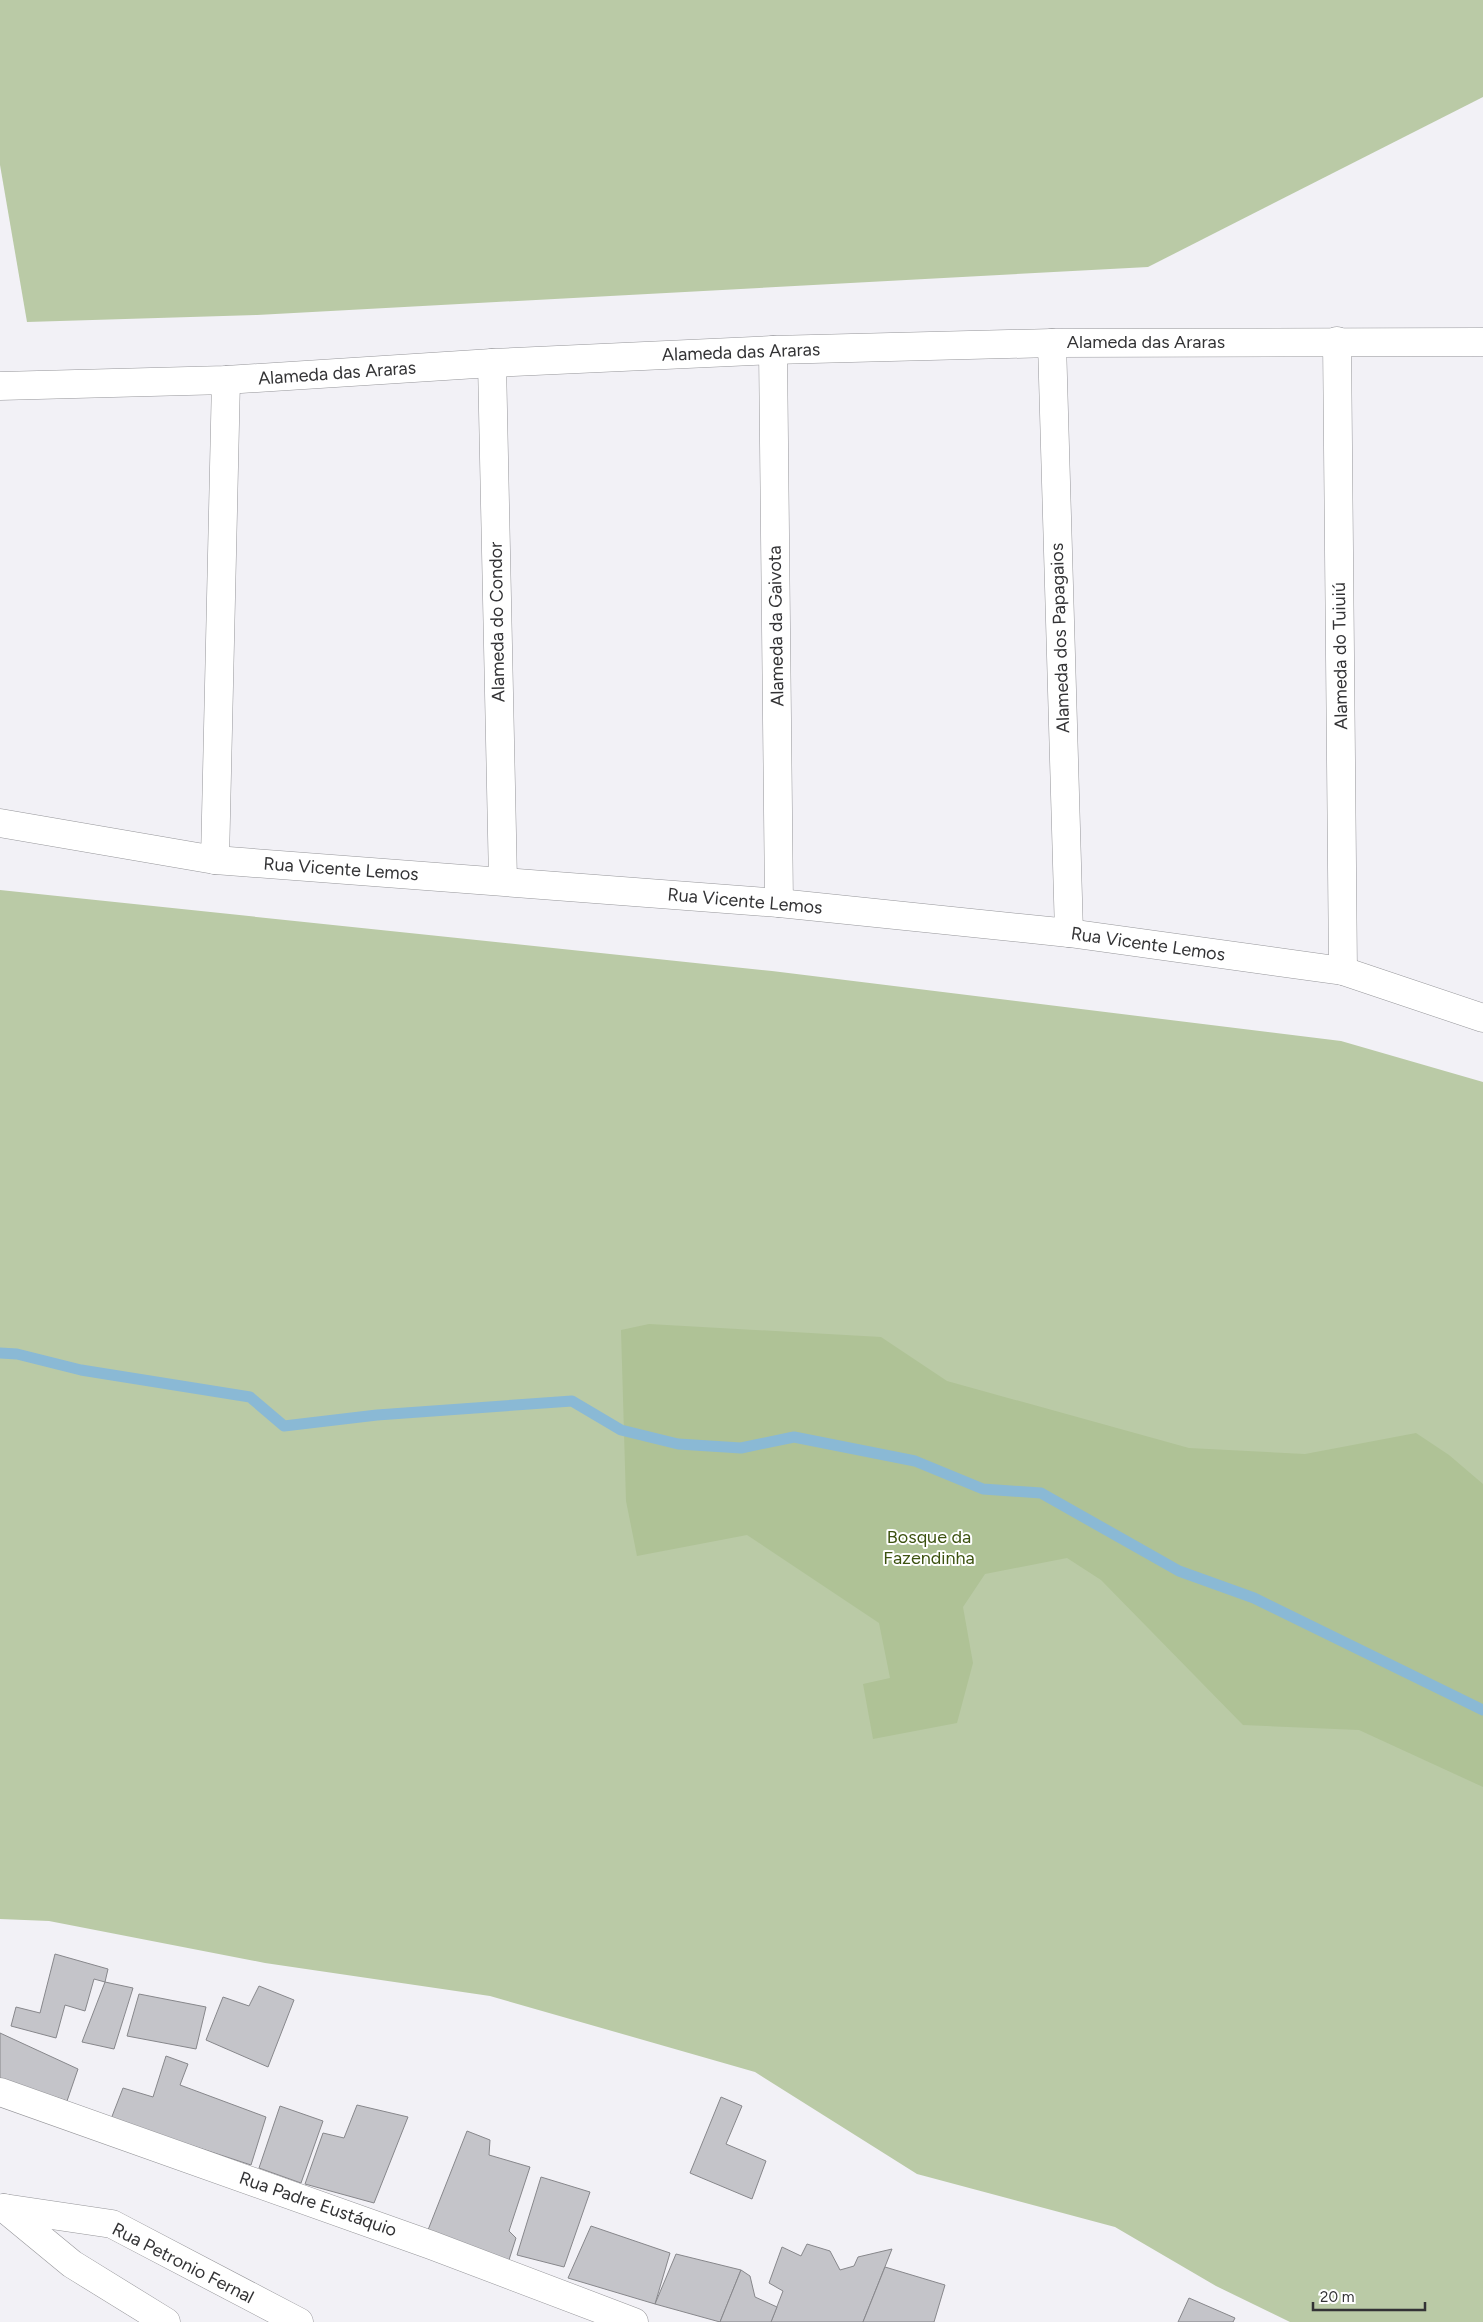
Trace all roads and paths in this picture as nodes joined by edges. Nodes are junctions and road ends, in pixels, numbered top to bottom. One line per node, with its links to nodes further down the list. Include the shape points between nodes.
1 (1337, 341): 2 (street, Alameda das Araras); 3 (street, Alameda das Araras); 13 (street, Alameda do Tuiuiú)
2 (1483, 342)
3 (1052, 343): 4 (street, Alameda das Araras); 12 (street, Alameda dos Papagaios)
4 (773, 350): 5 (street, Alameda das Araras); 11 (street, Alameda da Gaivota)
5 (492, 363): 6 (street, Alameda das Araras); 10 (street, Alameda do Condor)
6 (226, 380): 7 (street, Alameda das Araras); 9 (street)
7 (0, 386)
8 (0, 823): 9 (street, Rua Vicente Lemos)
9 (216, 860): 10 (street, Rua Vicente Lemos)
10 (503, 881): 11 (street, Rua Vicente Lemos)
11 (779, 903): 12 (street, Rua Vicente Lemos)
12 (1069, 933): 13 (street, Rua Vicente Lemos)
13 (1343, 971): 14 (street, Rua Vicente Lemos)
14 (1483, 1018)
15 (0, 2092): 19 (street, Rua Padre Eustáquio, via 431,2245)
16 (2, 2207): 17 (street, Rua Petronio Fernal, via 72,2264); 18 (street, Rua Petronio Fernal, via 112,2224)
17 (164, 2322)
18 (299, 2322)
19 (634, 2322)

